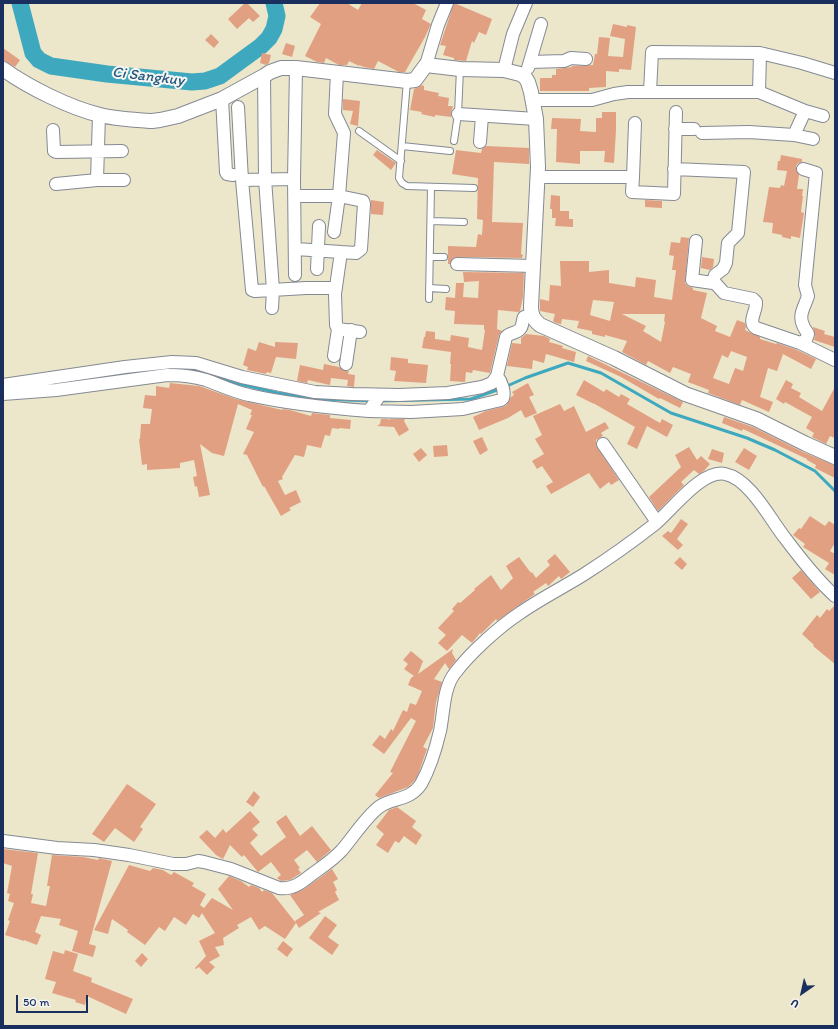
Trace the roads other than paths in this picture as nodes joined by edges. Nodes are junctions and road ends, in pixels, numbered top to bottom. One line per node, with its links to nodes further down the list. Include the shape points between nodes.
1 (447, 3): 7 (street)
2 (526, 3): 11 (street, via 513,34)
3 (541, 24): 6 (street)
4 (760, 53): 13 (street, via 802,62); 17 (street, via 652,52); 18 (street)
5 (586, 59): 6 (street)
6 (530, 62): 15 (street)
7 (426, 65): 10 (street); 16 (street, via 415,80)
8 (296, 68): 12 (street); 14 (street, via 281,68); 47 (street)
9 (3, 69): 25 (street, via 66,103)
10 (460, 69): 11 (street); 24 (lane)
11 (504, 70): 15 (street)
12 (337, 73): 16 (street); 54 (street, via 335,114 344,133)
13 (835, 73)
14 (264, 76): 19 (street); 46 (street)
15 (525, 77): 21 (street)
16 (407, 81): 36 (lane)
17 (650, 92): 18 (street); 21 (street, via 614,94)
18 (759, 92): 22 (street)
19 (222, 98): 25 (street, via 178,116 160,120 135,120); 45 (street, via 226,172)
20 (238, 107): 45 (street)
21 (534, 109): 26 (street); 43 (street)
22 (805, 111): 27 (street); 32 (street)
23 (676, 112): 29 (street)
24 (458, 114): 26 (street); 34 (lane)
25 (99, 115): 39 (street)
26 (482, 116): 35 (street)
27 (824, 116)
28 (635, 123): 44 (street)
29 (675, 129): 32 (street); 41 (street)
30 (53, 130): 39 (street, via 54,151)
31 (359, 132): 40 (lane)
32 (794, 135): 33 (street)
33 (813, 139)
34 (454, 141)
35 (480, 142)
36 (402, 146): 38 (lane); 40 (lane)
37 (122, 151): 39 (street)
38 (450, 151)
39 (98, 153): 48 (street)
40 (401, 161): 51 (lane, via 399,178 402,183 407,186)
41 (674, 169): 44 (street, via 674,194 632,198); 69 (street, via 744,172 738,233 728,243 724,268 715,275)
42 (803, 169): 78 (street, via 816,173 805,285 808,296 801,313 802,325 808,334 806,340)
43 (537, 177): 44 (street); 66 (street)
44 (633, 177)
45 (238, 178): 46 (street); 73 (street, via 252,290)
46 (265, 179): 47 (street); 73 (street)
47 (294, 179): 53 (street)
48 (97, 180): 49 (street); 50 (street)
49 (124, 180)
50 (56, 184)
51 (431, 187): 52 (lane); 55 (lane)
52 (474, 188)
53 (295, 196): 54 (street); 60 (street)
54 (339, 196): 58 (street); 62 (street, via 363,201 364,204 361,249 356,253)
55 (430, 221): 56 (lane); 63 (lane)
56 (464, 222)
57 (319, 226): 61 (street)
58 (334, 232)
59 (696, 241): 69 (street, via 692,280)
60 (296, 249): 61 (street); 68 (street)
61 (318, 250): 62 (street); 67 (street)
62 (341, 252): 70 (street)
63 (430, 257): 64 (lane); 71 (lane)
64 (444, 257)
65 (457, 264): 66 (street)
66 (533, 266): 76 (street)
67 (317, 269)
68 (295, 275)
69 (713, 283): 78 (street, via 724,293 753,299 756,302 753,326)
70 (336, 288): 73 (street); 77 (street)
71 (429, 288): 72 (lane); 74 (lane)
72 (446, 289)
73 (273, 290): 75 (street)
74 (429, 299)
75 (272, 308)
76 (531, 315): 83 (street, via 524,317 518,331 509,333 506,337); 89 (street, via 540,325 685,394 756,419)
77 (338, 329): 79 (street); 81 (street, via 355,331)
78 (800, 343): 80 (street)
79 (334, 356)
80 (835, 360)
81 (346, 364)
82 (3, 385): 86 (street, via 124,366 196,363)
83 (501, 386): 85 (street, via 492,383 448,393); 87 (street, via 501,400 463,409 411,412)
84 (3, 394): 86 (street, via 178,375 202,379 247,395)
85 (380, 396): 86 (street); 87 (street)
86 (307, 398): 87 (street, via 320,407)
87 (370, 410)
88 (603, 444): 90 (street)
89 (835, 457)
90 (657, 522): 91 (street, via 707,477 723,473 729,475 747,488 817,578); 92 (street, via 613,555 520,613 486,641 454,674 448,684 435,748 420,786 405,798 380,807 335,858 292,888 279,888 231,869 204,862 173,864 94,850)
91 (835, 596)
92 (3, 841)

